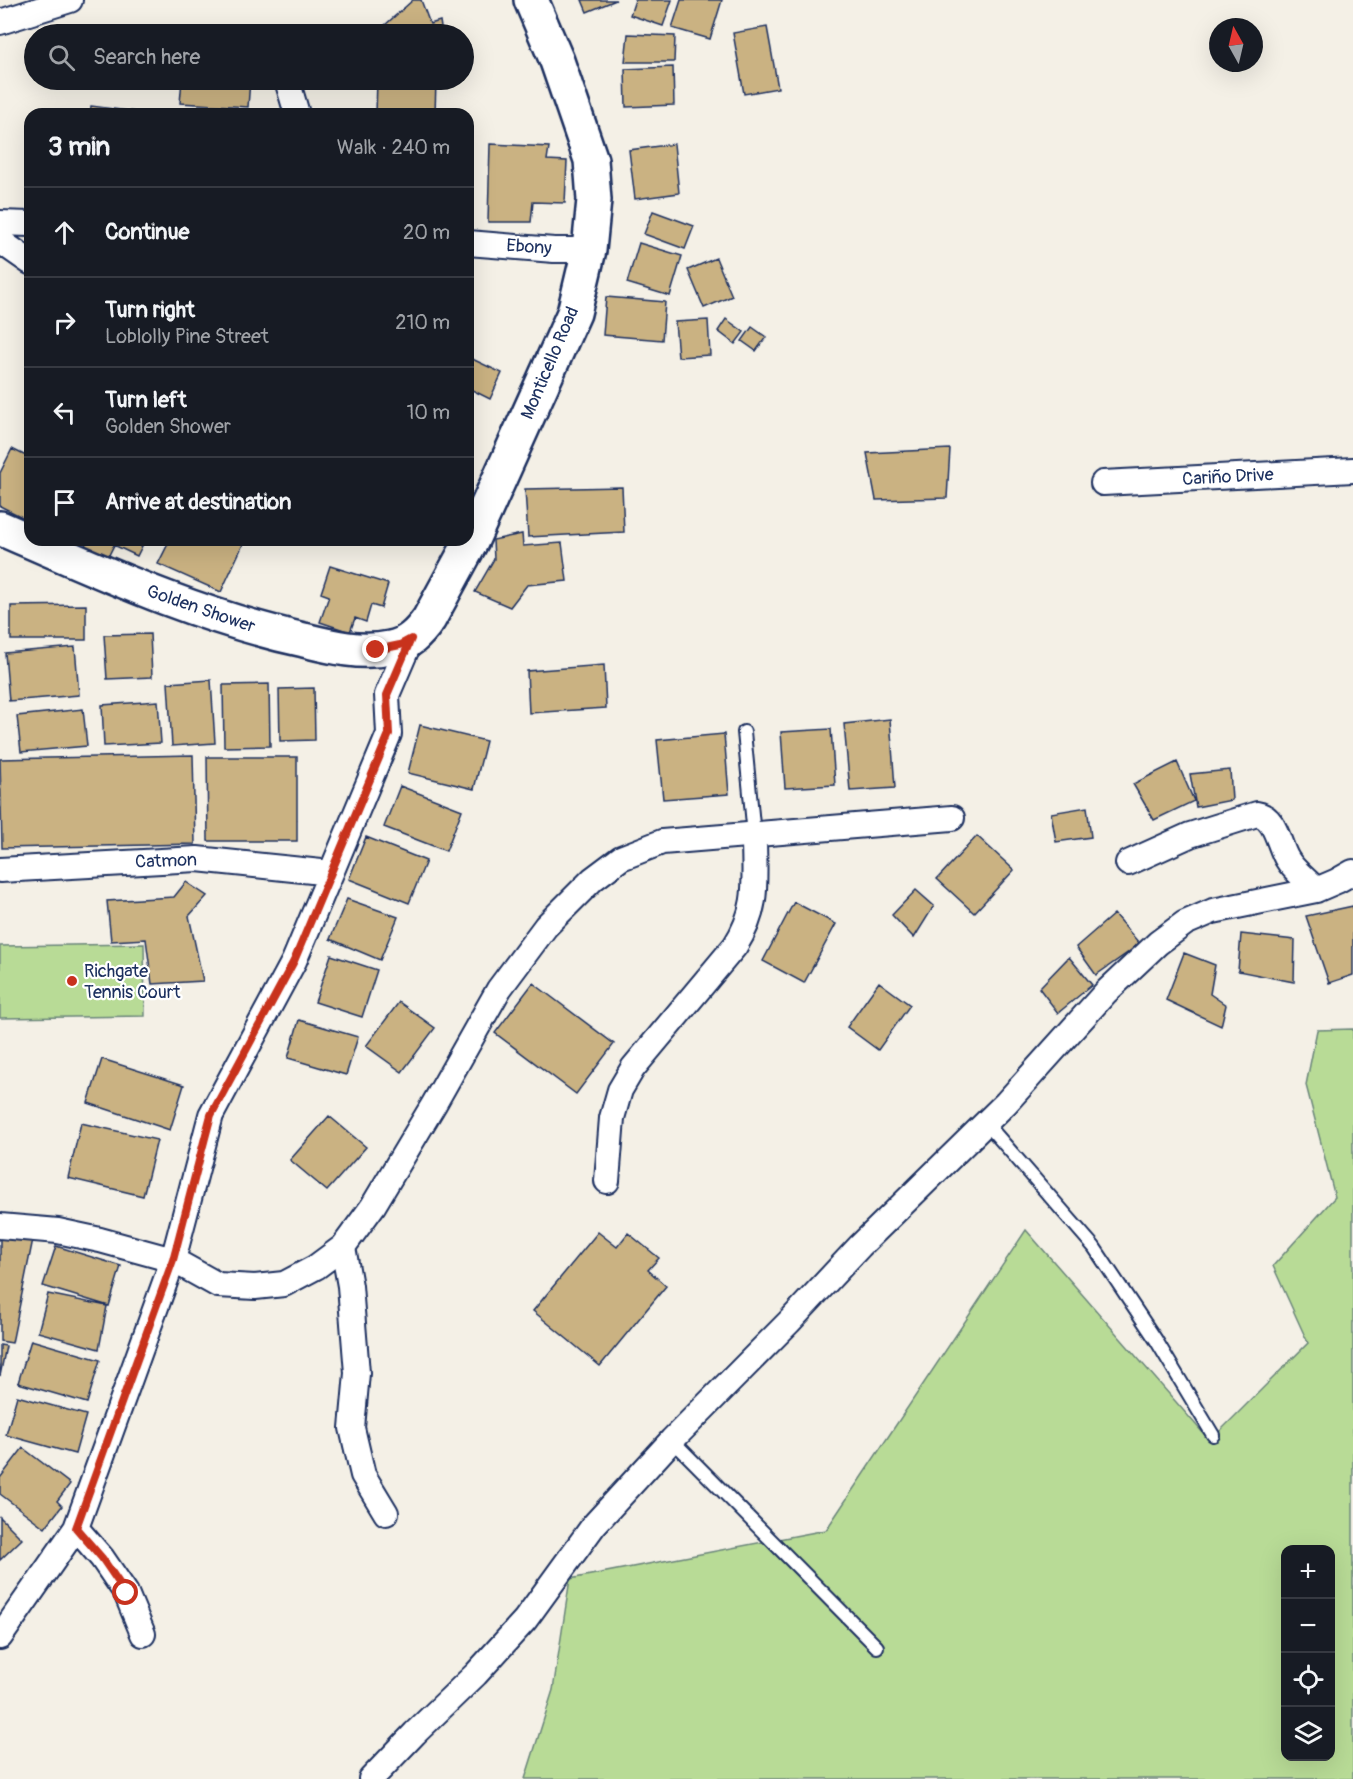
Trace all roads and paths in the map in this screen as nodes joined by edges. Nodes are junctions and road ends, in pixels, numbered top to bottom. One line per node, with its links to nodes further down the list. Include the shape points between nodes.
1 (70, 0): 3 (street)
2 (531, 0): 10 (main road, Monticello Road, via 591,160 594,200)
3 (0, 22)
4 (290, 90): 5 (street)
5 (295, 108)
6 (0, 223): 7 (street)
7 (24, 224)
8 (0, 241): 11 (street)
9 (474, 243): 10 (street, Ebony)
10 (589, 250): 15 (main road, Monticello Road, via 574,314)
11 (24, 258)
12 (1353, 470): 13 (street, Cariño Drive)
13 (1103, 483)
14 (0, 528): 16 (main road, Golden Shower)
15 (474, 536)
16 (24, 539)
17 (41, 546): 19 (main road, Golden Shower, via 114,578 266,632 360,650 390,648)
18 (469, 546): 19 (main road, Monticello Road, via 429,619)
19 (411, 639): 26 (street, via 387,695 389,734)
20 (744, 732): 22 (lane)
21 (952, 818): 22 (street)
22 (754, 835): 29 (street, via 754,893 744,931 633,1068 620,1090 612,1118); 31 (street, via 662,842 621,858 593,879 546,927 499,988 374,1206)
23 (1128, 863): 27 (street, via 1190,835 1264,815 1287,860)
24 (0, 870): 26 (street, Catmon, via 197,859)
25 (1353, 872): 27 (street)
26 (332, 873): 32 (street, via 294,961 211,1115)
27 (1316, 890): 28 (street, via 1213,911 1185,923 1106,993)
28 (986, 1123): 33 (lane, via 1095,1247); 34 (street)
29 (607, 1181)
30 (0, 1226): 32 (street, via 58,1231)
31 (343, 1246): 32 (street, via 316,1267 284,1284 255,1287 218,1285); 35 (street, via 357,1373 352,1428 363,1475)
32 (173, 1260): 36 (street)
33 (1213, 1435)
34 (672, 1440): 39 (lane); 40 (street, via 594,1525 525,1620)
35 (386, 1513)
36 (76, 1528): 37 (street, via 126,1593); 38 (street)
37 (143, 1634)
38 (0, 1637)
39 (877, 1647)
40 (372, 1779)

